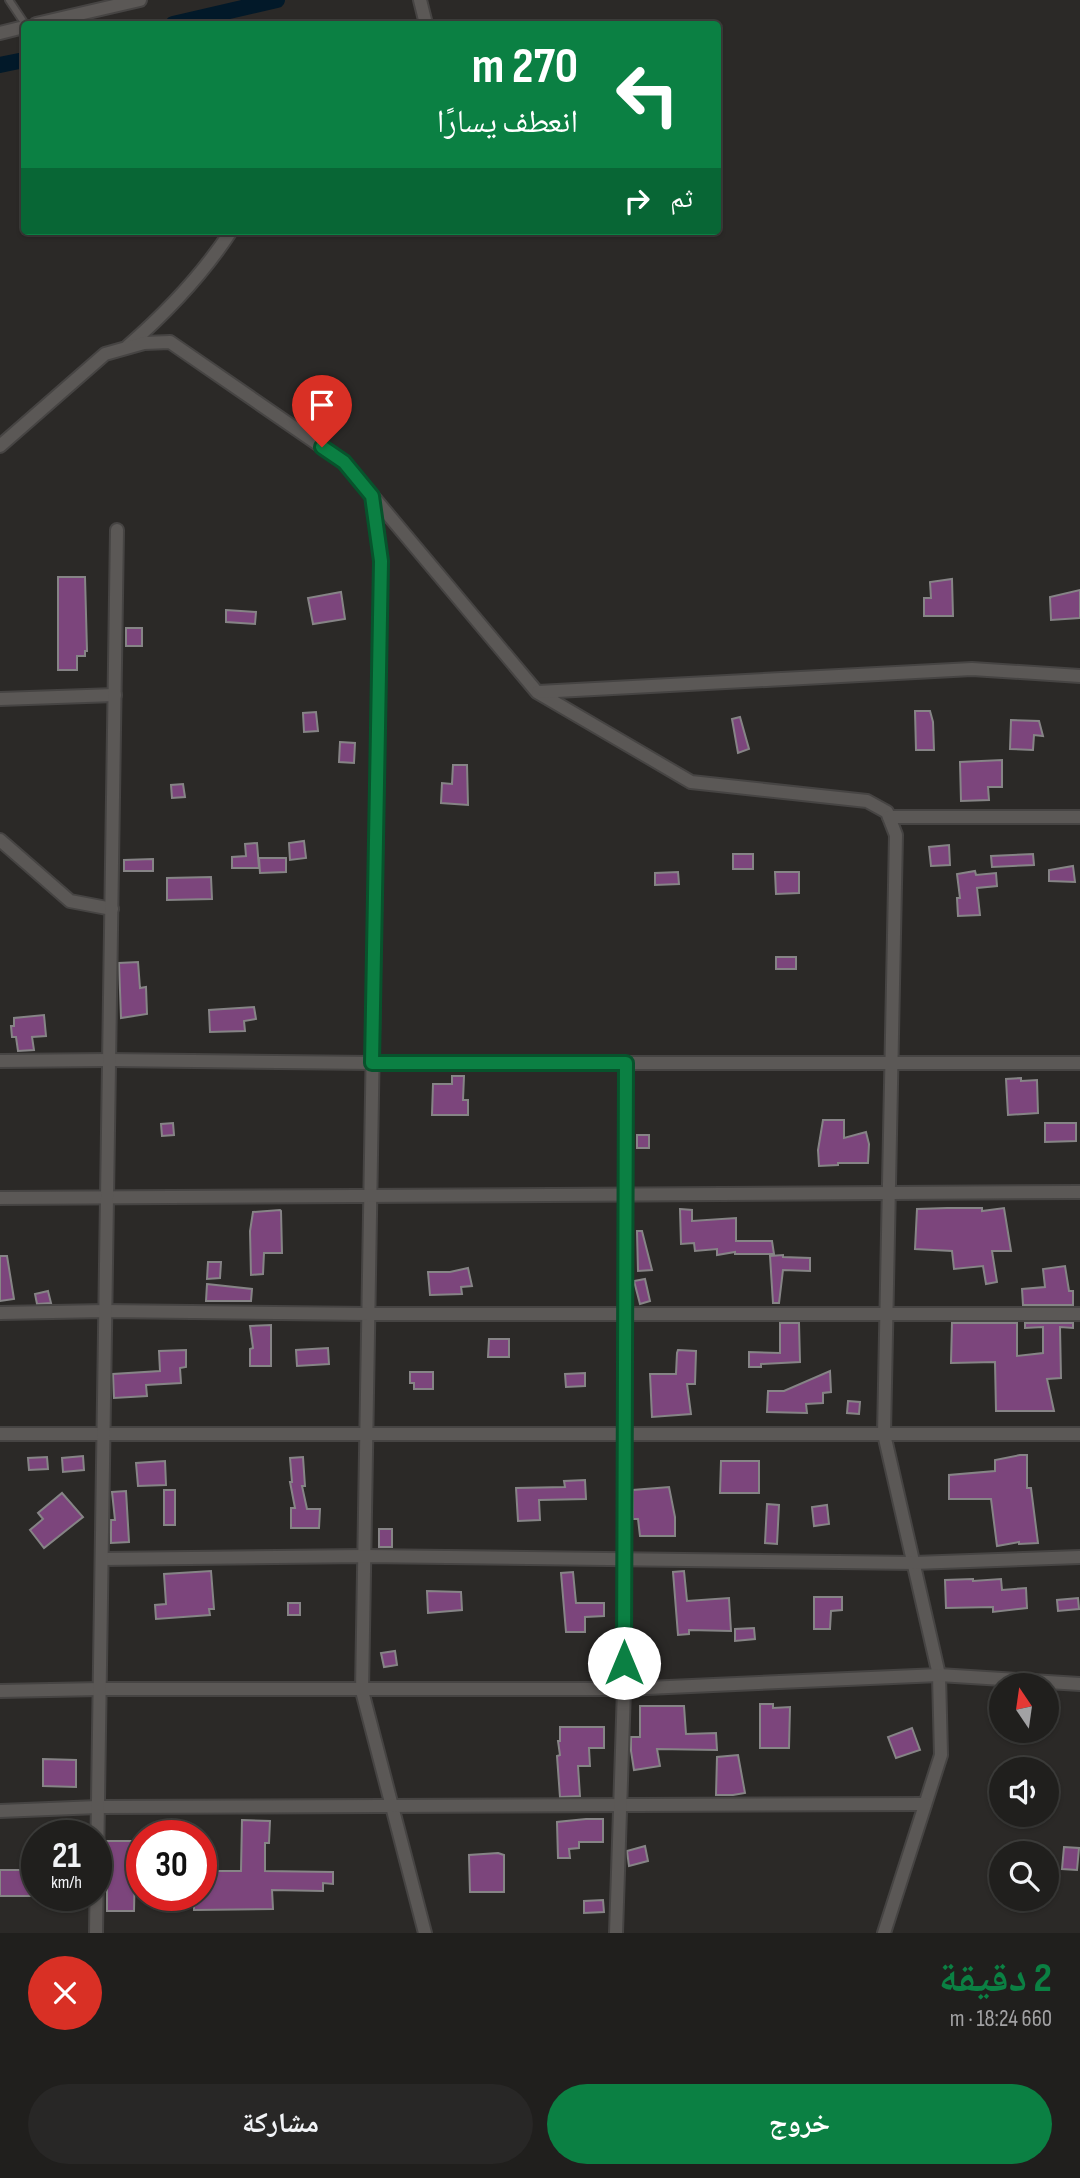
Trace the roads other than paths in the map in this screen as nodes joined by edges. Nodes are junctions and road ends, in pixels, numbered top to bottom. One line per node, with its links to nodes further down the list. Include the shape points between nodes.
1 (9, 0): 4 (lane)
2 (140, 0): 5 (street)
3 (424, 1): 6 (street)
4 (22, 21)
5 (49, 21)
6 (426, 21)
7 (21, 27): 8 (street)
8 (0, 33)
9 (229, 235): 10 (street, via 182,294)
10 (125, 349): 11 (street, via 106,354); 12 (street, via 170,342 344,462)
11 (0, 446)
12 (372, 496): 15 (street); 24 (street, via 381,561)
13 (117, 530): 16 (street)
14 (1080, 676): 15 (street, via 972,669)
15 (537, 692): 18 (street, via 691,782 867,801)
16 (115, 695): 17 (street); 21 (street)
17 (0, 699)
18 (889, 817): 19 (street); 26 (street, via 897,835)
19 (1080, 817)
20 (0, 840): 21 (street, via 70,901)
21 (111, 909): 22 (street)
22 (109, 1060): 23 (street); 24 (street); 31 (street)
23 (0, 1061)
24 (372, 1063): 25 (street); 32 (street)
25 (626, 1063): 26 (street); 30 (street)
26 (892, 1063): 27 (street); 29 (street)
27 (1080, 1063)
28 (1080, 1192): 29 (street)
29 (890, 1193): 30 (street); 38 (street)
30 (625, 1195): 32 (street); 37 (street)
31 (107, 1196): 32 (street); 33 (street); 34 (street)
32 (369, 1197): 36 (street)
33 (0, 1198)
34 (105, 1311): 35 (street); 36 (street); 40 (street)
35 (0, 1313)
36 (368, 1314): 37 (street); 44 (street)
37 (625, 1314): 38 (street); 45 (street)
38 (888, 1314): 39 (street); 42 (street)
39 (1080, 1314)
40 (104, 1433): 41 (street); 44 (street); 48 (street)
41 (0, 1434)
42 (884, 1434): 43 (street); 45 (street); 50 (street)
43 (1080, 1434)
44 (365, 1435): 45 (street); 46 (street)
45 (625, 1435): 49 (street)
46 (364, 1556): 48 (street); 49 (street); 56 (street)
47 (1080, 1557): 50 (street)
48 (102, 1559): 53 (street)
49 (624, 1559): 50 (street); 54 (street)
50 (914, 1563): 51 (street)
51 (939, 1675): 52 (street); 54 (street); 57 (street, via 942,1755)
52 (1080, 1684)
53 (100, 1689): 55 (street); 56 (street); 60 (street)
54 (624, 1689): 56 (street); 58 (street)
55 (0, 1691)
56 (362, 1691): 59 (street)
57 (925, 1804): 58 (street); 65 (street)
58 (620, 1805): 59 (street); 64 (street)
59 (392, 1806): 60 (street); 63 (street)
60 (98, 1807): 61 (street); 62 (street)
61 (0, 1811)
62 (96, 1933)
63 (425, 1933)
64 (616, 1933)
65 (884, 1933)

